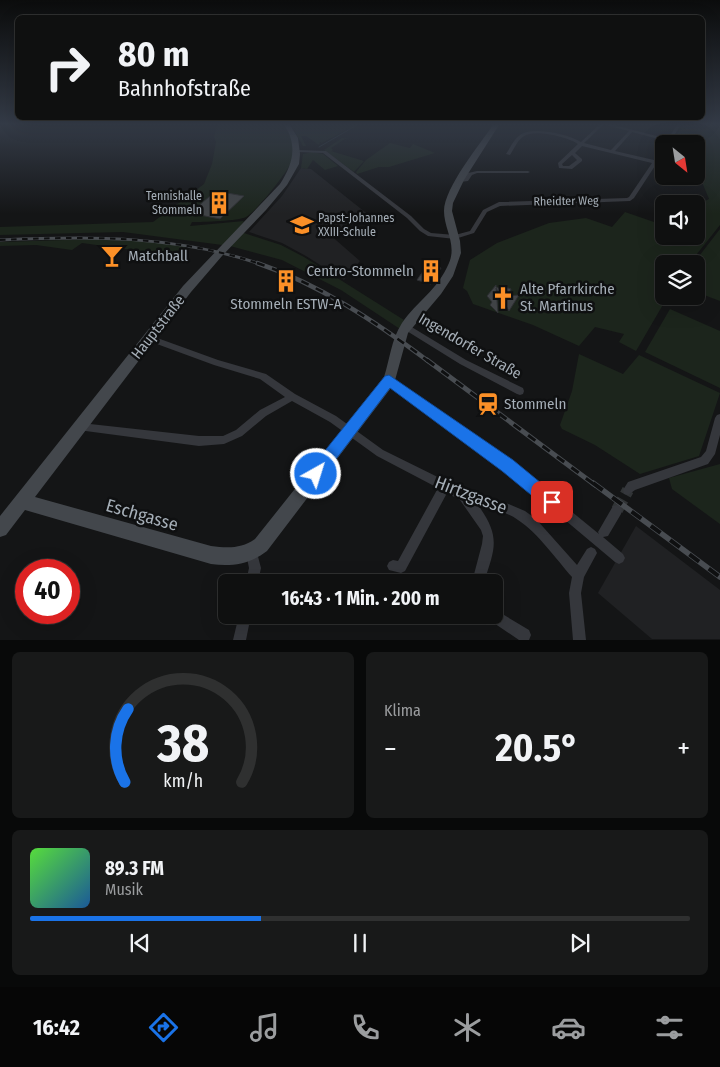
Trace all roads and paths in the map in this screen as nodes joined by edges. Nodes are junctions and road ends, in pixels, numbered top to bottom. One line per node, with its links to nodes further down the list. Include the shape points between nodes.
1 (297, 155): 10 (street, Hauptstraße, via 282,186 216,255)
2 (328, 155): 8 (street, via 422,230 430,235)
3 (476, 155): 7 (street, Ingendorfer Straße)
4 (627, 155): 5 (street)
5 (655, 162): 8 (street, Rheidter Weg, via 628,200 499,204 485,211 472,232)
6 (528, 172): 7 (street, via 477,172 466,180)
7 (460, 180): 8 (street, Ingendorfer Straße, via 449,207)
8 (455, 237): 9 (street, Ingendorfer Straße, via 456,256 452,266 431,300)
9 (406, 326): 11 (street, Ingendorfer Straße); 12 (street, Ingendorfer Straße, via 463,362)
10 (149, 338): 13 (street, Hirtzgasse, via 263,376); 15 (street, Hauptstraße)
11 (389, 380): 16 (street); 26 (street, via 507,466)
12 (520, 391)
13 (292, 397): 15 (street, via 224,440 199,441); 16 (street, Hirtzgasse)
14 (720, 418): 18 (street, via 710,454 704,461)
15 (81, 427): 20 (street, Hauptstraße)
16 (350, 431): 17 (street, Hirtzgasse, via 380,452); 25 (street)
17 (445, 486): 19 (street, Hirtzgasse); 27 (street, via 401,567)
18 (628, 490)
19 (464, 496): 29 (street, via 483,519 490,536); 30 (street, Hirtzgasse, via 521,515)
20 (22, 501): 22 (street, Hauptstraße); 25 (street, Eschgasse, via 211,555 225,557)
21 (617, 510): 23 (street)
22 (0, 529)
23 (604, 532)
24 (591, 552): 30 (street)
25 (252, 553): 28 (street)
26 (619, 558)
27 (393, 566)
28 (254, 574)
29 (480, 574)
30 (578, 575): 35 (street, via 575,593)
31 (503, 622): 33 (street)
32 (243, 624): 34 (street)
33 (524, 635)
34 (239, 640)
35 (580, 640)

